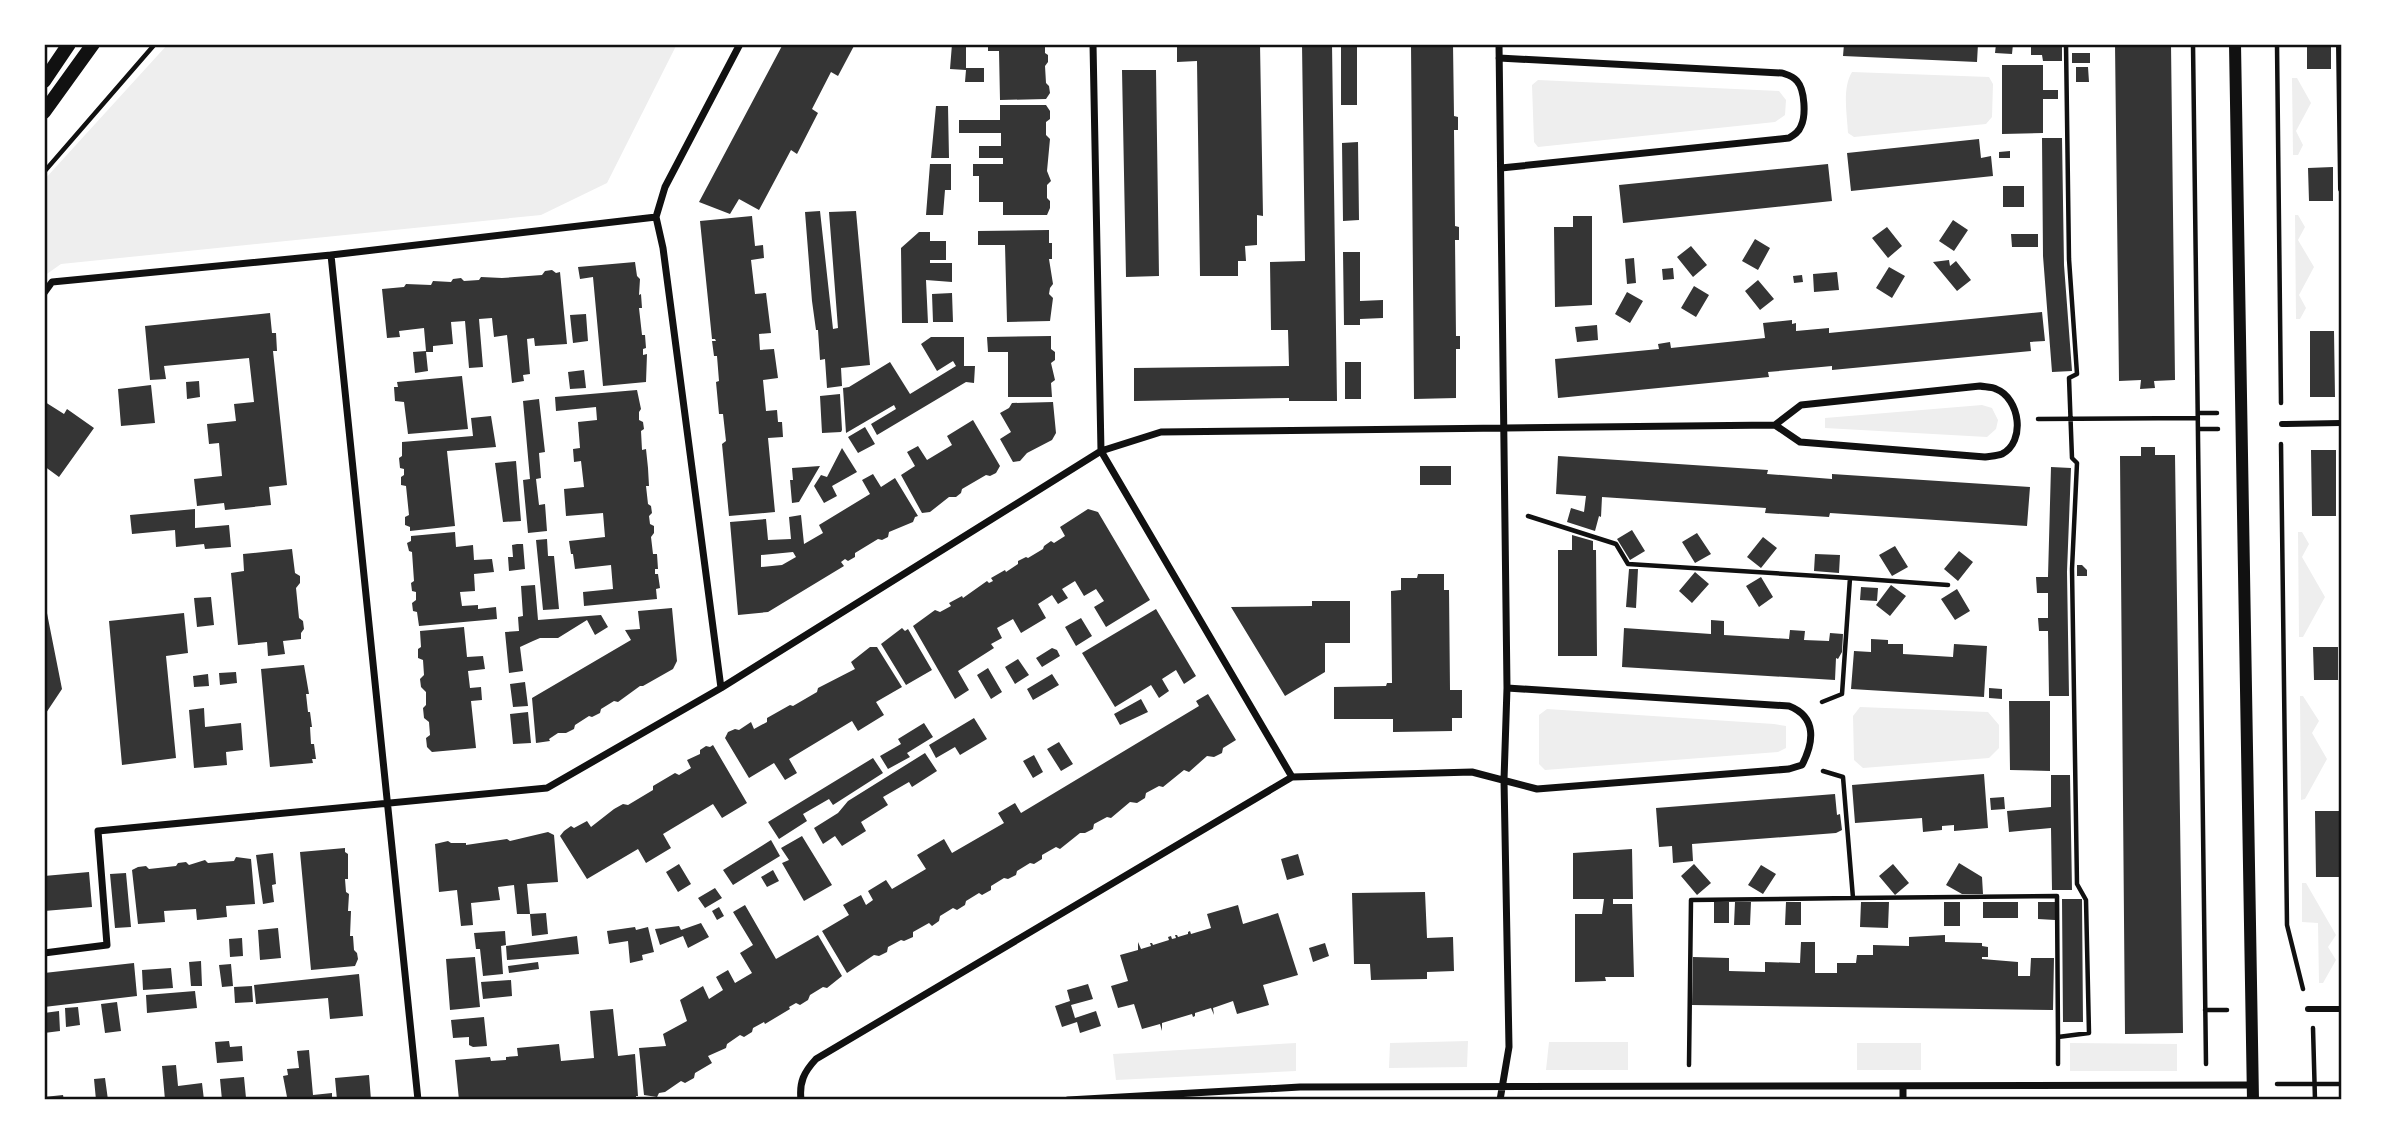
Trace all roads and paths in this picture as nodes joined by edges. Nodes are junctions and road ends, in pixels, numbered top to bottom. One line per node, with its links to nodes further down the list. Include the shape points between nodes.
1 (69, 44): 13 (main road)
2 (93, 44): 14 (main road)
3 (155, 44): 16 (path)
4 (740, 44): 18 (street, via 666,187)
5 (1093, 44): 28 (street)
6 (1499, 44): 12 (street)
7 (2066, 44): 23 (path, via 2069,259 2077,374 2069,378)
8 (2193, 44): 21 (path)
9 (2235, 44): 46 (street)
10 (2277, 44): 25 (path)
11 (2339, 44): 17 (street)
12 (1499, 58): 15 (street); 15 (street, via 1782,73 1792,76 1803,93 1801,129 1789,138)
13 (44, 81)
14 (44, 112)
15 (1501, 168): 27 (street)
16 (44, 172)
17 (2341, 189)
18 (656, 217): 19 (street); 32 (street)
19 (331, 255): 20 (street, via 52,282); 38 (street)
20 (44, 293)
21 (2198, 418): 23 (path); 43 (path)
22 (2017, 419): 23 (path); 26 (street, via 2009,399 1997,389 1980,386 1801,405); 26 (street, via 2009,448 2001,455 1985,457 1800,442)
23 (2070, 419): 39 (path, via 2072,458 2077,463 2072,569 2077,884 2086,900 2089,1033 2058,1037 2057,896)
24 (2341, 423): 25 (street)
25 (2282, 424): 41 (path, via 2287,925)
26 (1775, 425): 27 (street)
27 (1503, 427): 28 (street, via 1161,432); 29 (street)
28 (1101, 451): 32 (street); 35 (street)
29 (1506, 509): 30 (path, via 1616,544 1628,564); 33 (street)
30 (1850, 578): 31 (path); 34 (path)
31 (1948, 585)
32 (721, 688): 38 (street, via 547,788)
33 (1507, 688): 37 (street); 37 (street, via 1789,706 1808,720 1810,737 1802,765 1788,769 1537,789)
34 (1842, 694)
35 (1292, 776): 37 (street, via 1472,772); 52 (street, via 816,1059 803,1073)
36 (1843, 777): 39 (path)
37 (1504, 780): 47 (street, via 1509,1047)
38 (388, 803): 40 (street, via 98,831 107,945); 51 (street)
39 (1853, 898): 48 (path, via 1690,900)
40 (44, 953)
41 (2308, 1009): 42 (street); 44 (path)
42 (2341, 1009)
43 (2205, 1034)
44 (2314, 1083): 45 (path); 46 (path); 57 (path)
45 (2341, 1084)
46 (2252, 1085): 49 (street); 56 (street)
47 (1502, 1086): 48 (street); 50 (street, via 1300,1087); 54 (street)
48 (1688, 1086): 49 (street)
49 (1903, 1087): 55 (street)
50 (1112, 1098): 53 (street)
51 (418, 1100)
52 (801, 1100)
53 (1068, 1100)
54 (1500, 1100)
55 (1903, 1100)
56 (2253, 1100)
57 (2315, 1100)

